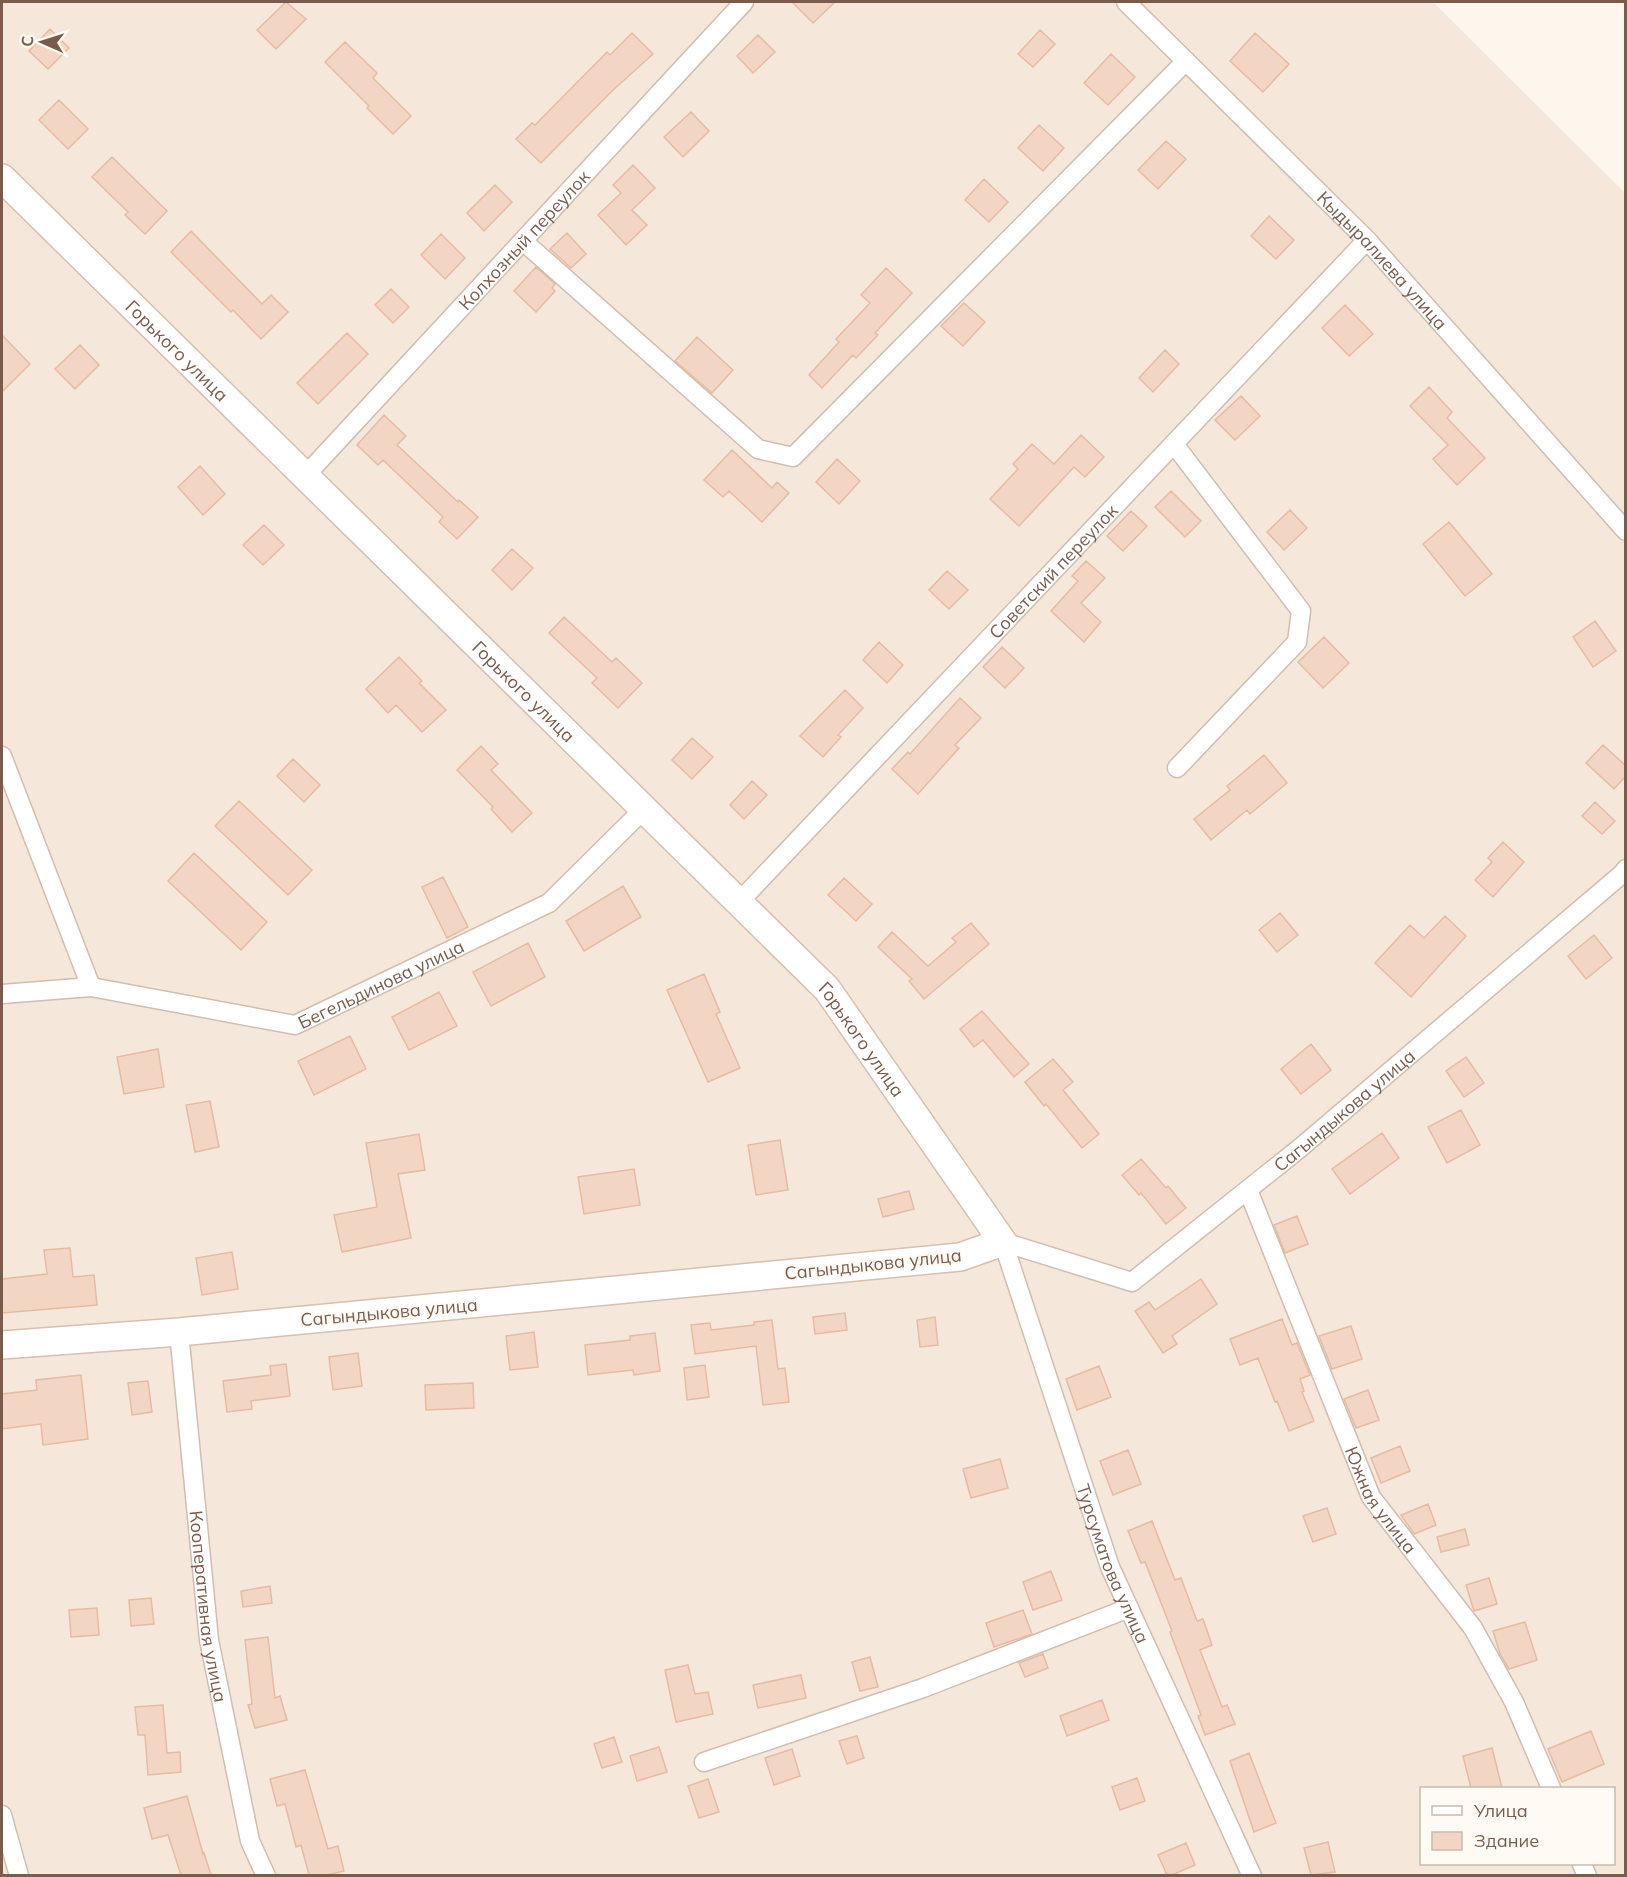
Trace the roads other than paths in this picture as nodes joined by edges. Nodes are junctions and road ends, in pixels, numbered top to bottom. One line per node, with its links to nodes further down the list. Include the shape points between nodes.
1 (744, 2): 6 (street, Колхозный переулок)
2 (1126, 2): 3 (street, Кыдыралиева улица)
3 (1186, 61): 5 (street, Кыдыралиева улица); 6 (street, via 793,457 758,449)
4 (2, 178): 8 (street, Горького улица)
5 (1367, 240): 7 (street, Советский переулок); 9 (street, Кыдыралиева улица)
6 (523, 241): 8 (street, Колхозный переулок)
7 (1174, 444): 11 (street, via 1301,611 1297,642); 14 (street, Советский переулок)
8 (305, 477): 12 (street, Горького улица)
9 (1626, 531)
10 (2, 756): 15 (street)
11 (1177, 768)
12 (644, 809): 14 (street, Горького улица); 15 (street, Бегельдинова улица, via 549,903 295,1025)
13 (1624, 873): 17 (street, Сагындыкова улица)
14 (739, 902): 18 (street, Горького улица, via 827,989)
15 (91, 987): 16 (street, Бегельдинова улица)
16 (2, 994)
17 (1248, 1190): 18 (street, Сагындыкова улица, via 1132,1282); 23 (street, Южная улица, via 1371,1497 1473,1628 1514,1702)
18 (1003, 1242): 19 (street, Сагындыкова улица, via 960,1257); 21 (street, Турсуматова улица, via 1110,1567)
19 (179, 1332): 20 (street, Сагындыкова улица); 26 (street, Кооперативная улица, via 209,1640 250,1841)
20 (2, 1345)
21 (1129, 1608): 22 (street, via 923,1688); 27 (street, Турсуматова улица)
22 (704, 1762)
23 (1551, 1787)
24 (2, 1815): 25 (street)
25 (19, 1875)
26 (266, 1875)
27 (1252, 1875)

